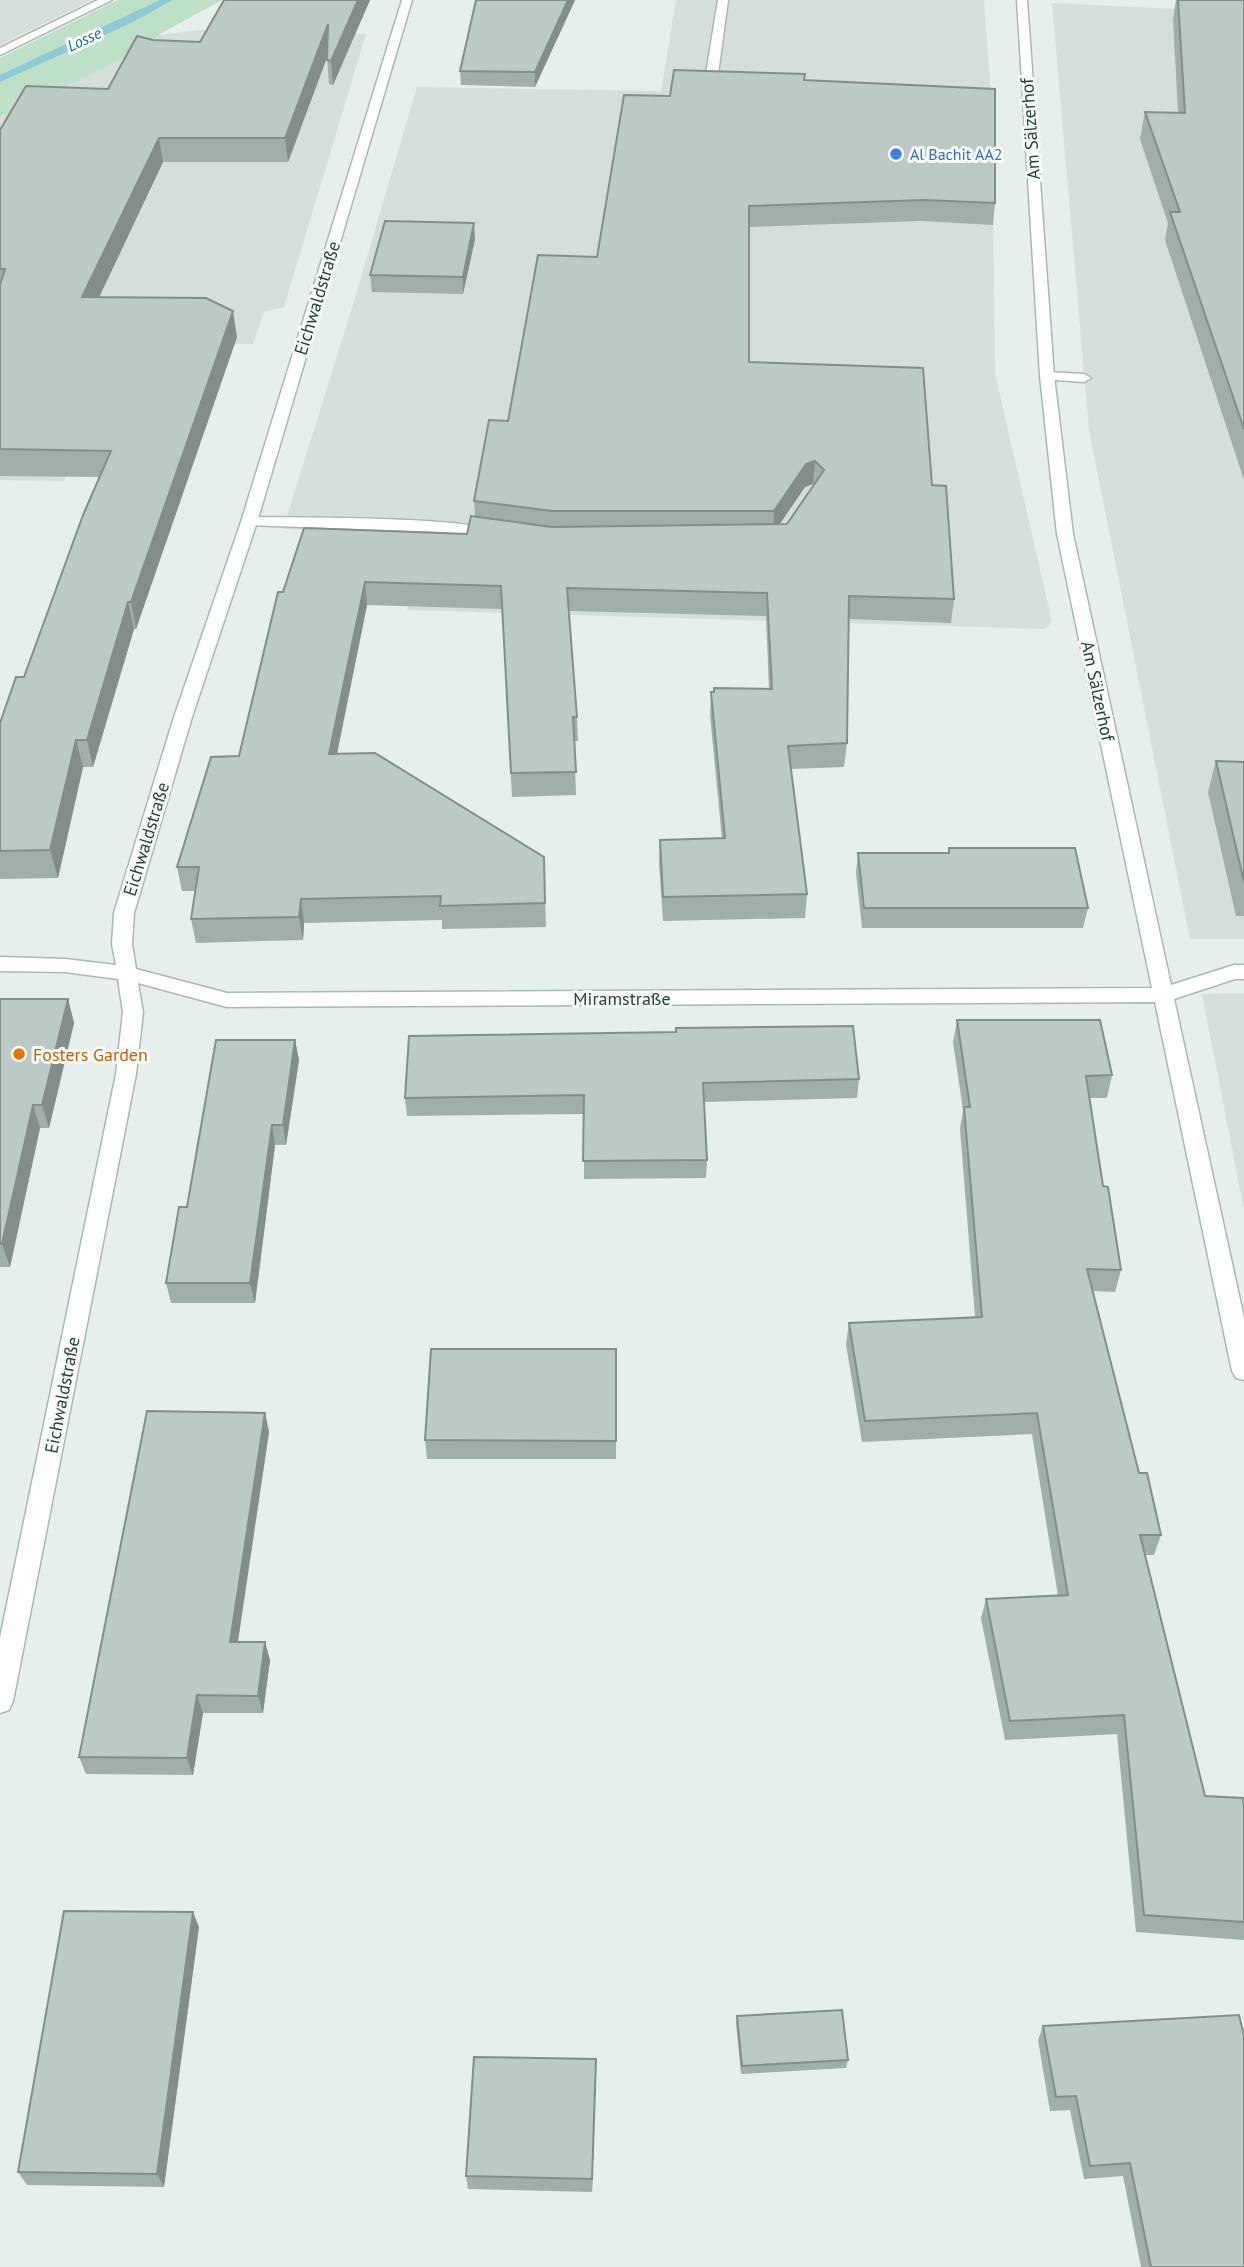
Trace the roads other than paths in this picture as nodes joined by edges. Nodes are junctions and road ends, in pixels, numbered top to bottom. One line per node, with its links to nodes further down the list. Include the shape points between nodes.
1 (107, 0): 5 (street)
2 (407, 0): 9 (street, Eichwaldstraße)
3 (723, 0): 6 (street)
4 (1022, 0): 7 (street, Am Sälzerhof)
5 (0, 52)
6 (712, 74)
7 (1047, 376): 8 (street); 14 (street, Am Sälzerhof, via 1065,534)
8 (1084, 378)
9 (249, 522): 10 (street, via 442,527); 13 (street, Eichwaldstraße, via 124,913 122,943)
10 (510, 536)
11 (0, 964): 13 (street, Miramstraße, via 70,965)
12 (1244, 971): 14 (street, Miramstraße)
13 (128, 974): 14 (street, Miramstraße, via 227,1000); 16 (street, Eichwaldstraße, via 132,1012 126,1074)
14 (1163, 995): 15 (street, Am Sälzerhof)
15 (1244, 1371)
16 (0, 1701)

